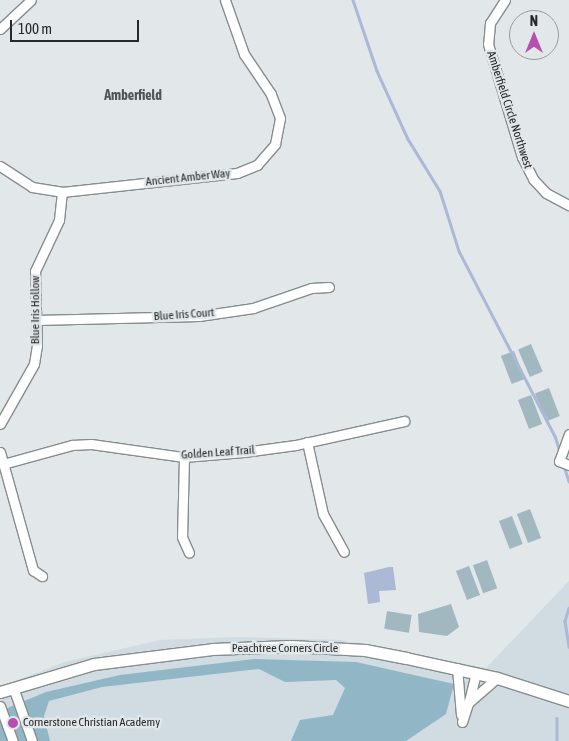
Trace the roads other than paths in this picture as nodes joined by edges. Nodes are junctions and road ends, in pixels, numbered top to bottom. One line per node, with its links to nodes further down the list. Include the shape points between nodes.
1 (31, 0): 4 (street)
2 (225, 0): 6 (street, Ancient Amber Way, via 244,54 277,107 278,131 267,155 257,165 237,172)
3 (505, 0): 7 (street, Amberfield Circle Northwest, via 490,23 488,44 520,148 533,179 546,193)
4 (0, 29)
5 (0, 166): 6 (street, Ancient Amber Way, via 32,187)
6 (62, 192): 9 (street, Blue Iris Hollow, via 58,220 36,271)
7 (569, 205)
8 (329, 287): 9 (street, Blue Iris Court, via 311,288 253,308 199,316)
9 (36, 320): 11 (street, Blue Iris Hollow, via 34,364)
10 (404, 421): 13 (street, Golden Leaf Trail)
11 (0, 424)
12 (569, 434): 17 (street, via 559,461)
13 (308, 442): 15 (street, Golden Leaf Trail); 18 (street, via 323,514)
14 (0, 452): 16 (street)
15 (184, 457): 16 (street, Golden Leaf Trail, via 91,444 72,445); 19 (street, via 182,537)
16 (3, 464): 20 (street, via 33,570)
17 (569, 465)
18 (344, 552)
19 (189, 553)
20 (42, 576)
21 (457, 668): 22 (street, Peachtree Corners Circle); 24 (street, Peachtree Corners Circle, via 365,650 291,646 212,649 94,664); 27 (street, via 462,722)
22 (476, 673): 23 (street, Peachtree Corners Circle); 27 (street)
23 (497, 678): 26 (street, Peachtree Corners Circle); 27 (street)
24 (13, 687): 25 (street, Peachtree Corners Circle); 31 (street)
25 (0, 692)
26 (569, 701)
27 (468, 703)
28 (0, 706): 29 (street)
29 (4, 723): 30 (street)
30 (13, 741)
31 (32, 741)

